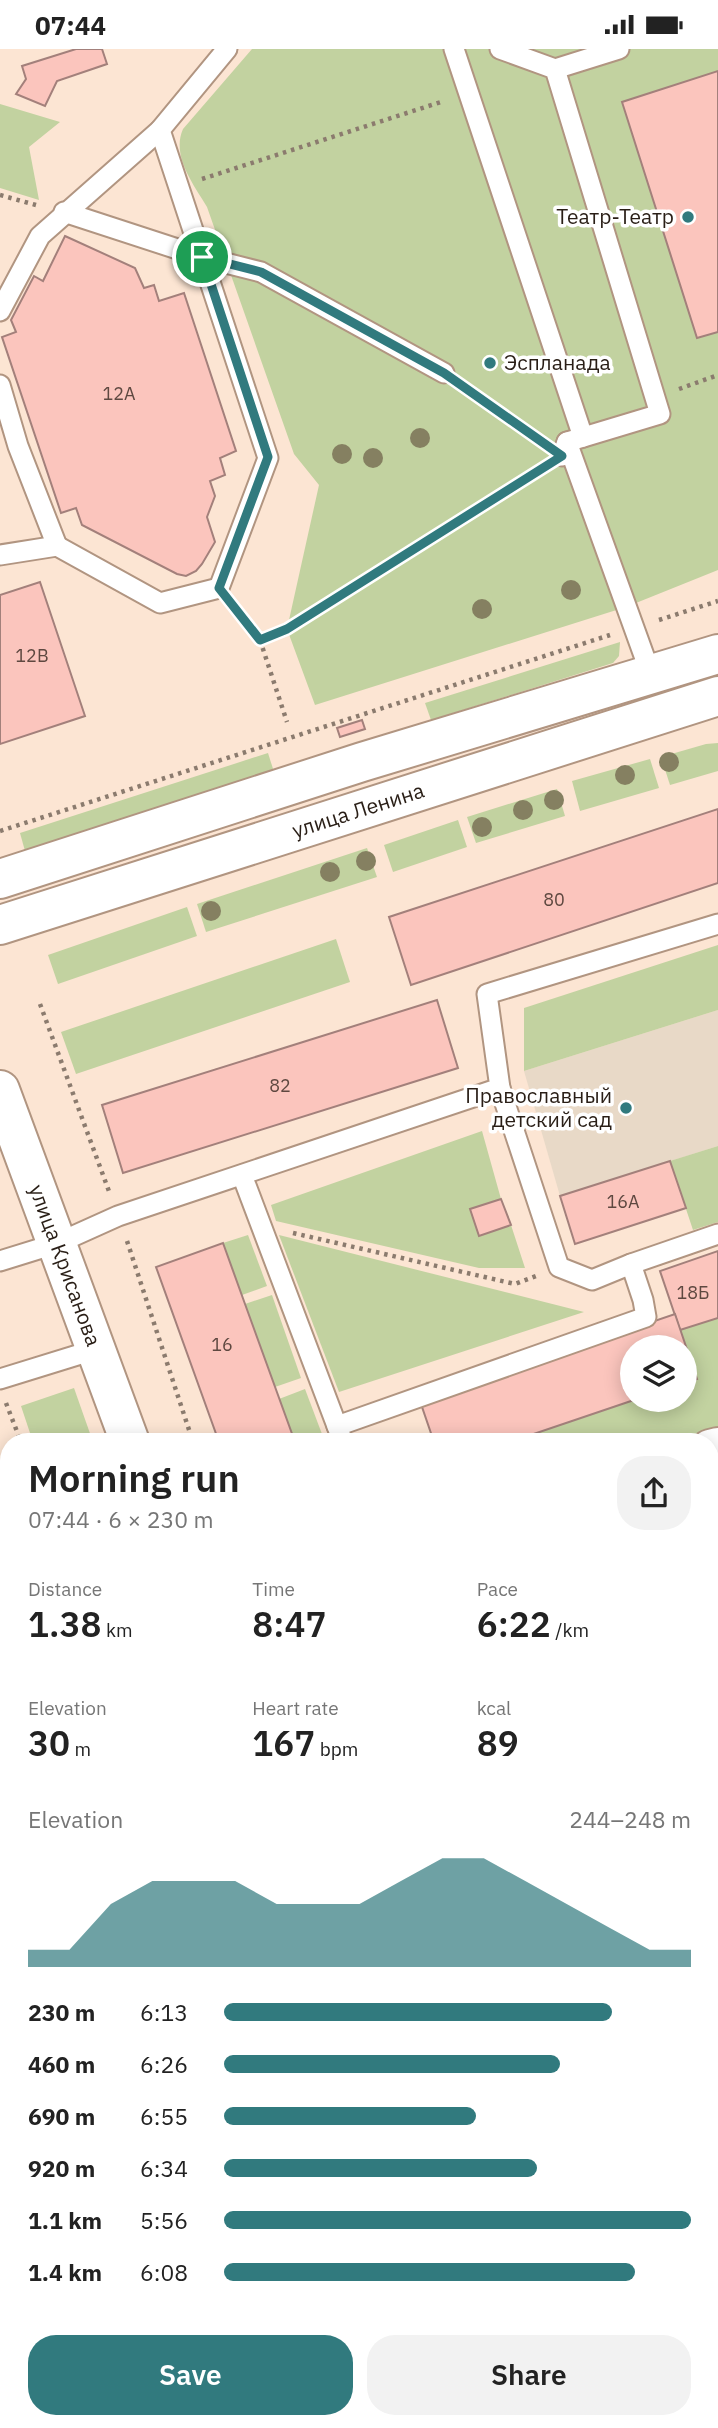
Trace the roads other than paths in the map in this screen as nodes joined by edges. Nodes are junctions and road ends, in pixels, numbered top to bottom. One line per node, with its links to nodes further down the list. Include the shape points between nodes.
1 (227, 49): 6 (lane)
2 (454, 49): 12 (lane)
3 (500, 49): 5 (lane)
4 (620, 49): 5 (lane)
5 (555, 69): 12 (lane, via 660,414)
6 (160, 131): 7 (lane); 8 (lane)
7 (64, 212): 8 (lane); 9 (lane, via 40,236)
8 (202, 257): 10 (lane, via 261,272); 13 (lane, via 268,457 219,588 160,603)
9 (0, 311)
10 (444, 373)
11 (0, 385): 13 (lane)
12 (571, 445): 16 (lane)
13 (57, 546): 14 (lane)
14 (0, 555)
15 (718, 654): 16 (main road, улица Ленина)
16 (651, 675): 18 (main road, улица Ленина)
17 (718, 696): 19 (main road, улица Ленина)
18 (0, 879)
19 (0, 925)
20 (718, 925): 21 (lane, via 487,994)
21 (500, 1089): 23 (lane); 27 (lane, via 559,1267 593,1280)
22 (0, 1090): 25 (main road, улица Крисанова)
23 (242, 1175): 25 (lane, via 118,1216); 31 (lane)
24 (718, 1234): 27 (lane)
25 (58, 1243): 26 (lane); 28 (main road, улица Крисанова)
26 (0, 1261)
27 (631, 1263): 32 (lane, via 646,1317)
28 (97, 1349): 29 (lane); 30 (main road, улица Крисанова)
29 (2, 1388)
30 (127, 1433)
31 (340, 1433)
32 (343, 1433)

